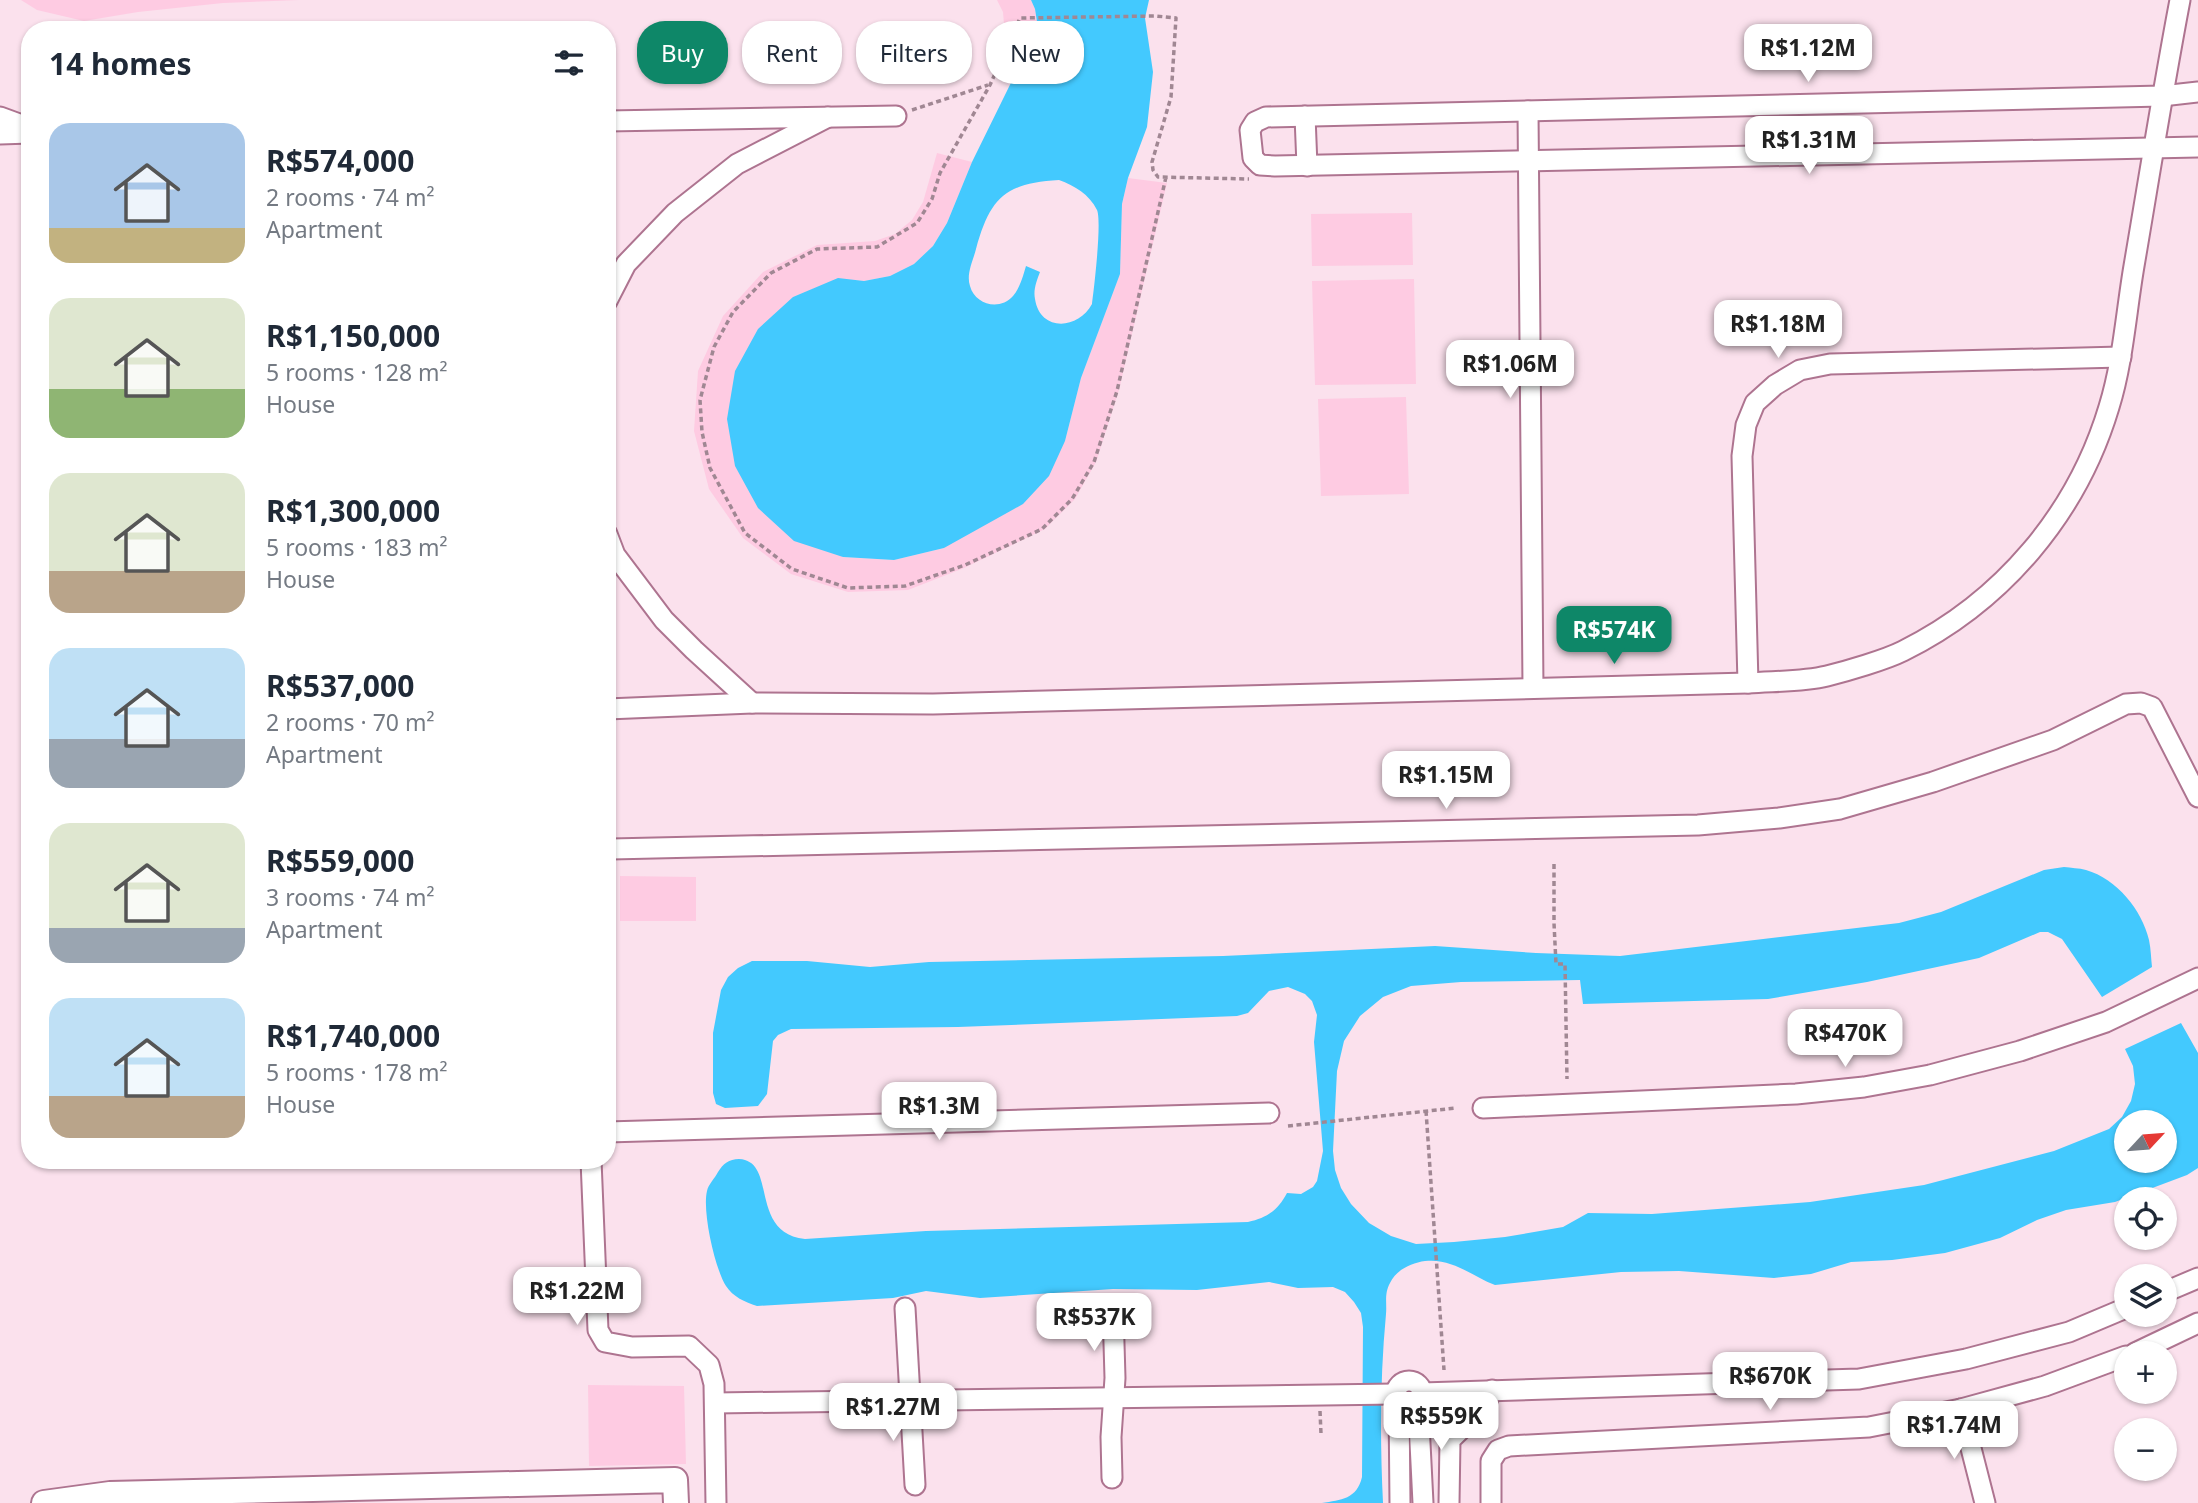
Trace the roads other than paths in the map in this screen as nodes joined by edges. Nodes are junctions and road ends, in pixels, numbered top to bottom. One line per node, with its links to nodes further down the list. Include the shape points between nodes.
1 (2180, 0): 3 (street)
2 (2198, 92): 3 (street)
3 (2162, 96): 4 (street); 14 (street)
4 (1528, 111): 6 (street); 15 (street)
5 (896, 116): 8 (street)
6 (1305, 116): 16 (street); 16 (street, via 1266,117 1251,130 1253,158 1260,165)
7 (0, 117): 10 (street)
8 (828, 117): 9 (street); 17 (street, via 737,164 675,213 626,264)
9 (616, 121)
10 (21, 127)
11 (21, 132): 12 (street)
12 (0, 134)
13 (2198, 147): 14 (street)
14 (2154, 148): 15 (street); 18 (street)
15 (1527, 162): 16 (street); 21 (street)
16 (1307, 166)
17 (616, 283)
18 (2120, 357): 20 (street, via 2109,408 2079,483 2048,531 2004,580 1943,628 1900,652 1826,676); 20 (street, via 1830,364 1800,370 1774,385 1755,403 1746,425 1742,456)
19 (616, 556): 22 (street, via 664,620)
20 (1748, 683): 21 (street)
21 (1534, 688): 22 (street, via 933,704)
22 (752, 703): 23 (street)
23 (616, 709)
24 (2198, 797): 25 (street, via 2151,707 2126,704 2053,740 1933,782 1840,809 1779,818 1698,825)
25 (616, 849)
26 (2198, 978): 27 (street, via 2106,1021 1930,1075 1796,1094)
27 (1483, 1108)
28 (1269, 1113): 29 (street)
29 (616, 1132)
30 (591, 1169): 43 (street, via 598,1330 606,1342 632,1347 689,1346 709,1365)
31 (2198, 1278): 32 (street)
32 (2177, 1287)
33 (905, 1308): 42 (street)
34 (1113, 1309): 41 (street)
35 (2114, 1313): 39 (street, via 2056,1336 1859,1379)
36 (2198, 1323): 37 (street)
37 (2160, 1341)
38 (2114, 1360): 44 (street)
39 (1492, 1390): 40 (street); 53 (street, via 1484,1407 1450,1440)
40 (1405, 1397): 41 (street); 51 (street); 52 (street)
41 (1114, 1398): 42 (street); 45 (street)
42 (912, 1400): 43 (street); 46 (street)
43 (715, 1403): 50 (street)
44 (1961, 1409): 54 (street, via 1869,1427 1509,1446 1498,1450 1491,1461); 55 (street)
45 (1112, 1478)
46 (915, 1485)
47 (676, 1492): 48 (street, via 124,1493)
48 (79, 1500): 49 (street)
49 (44, 1503)
50 (716, 1503)
51 (1400, 1503)
52 (1423, 1503)
53 (1449, 1503)
54 (1491, 1503)
55 (1986, 1503)

